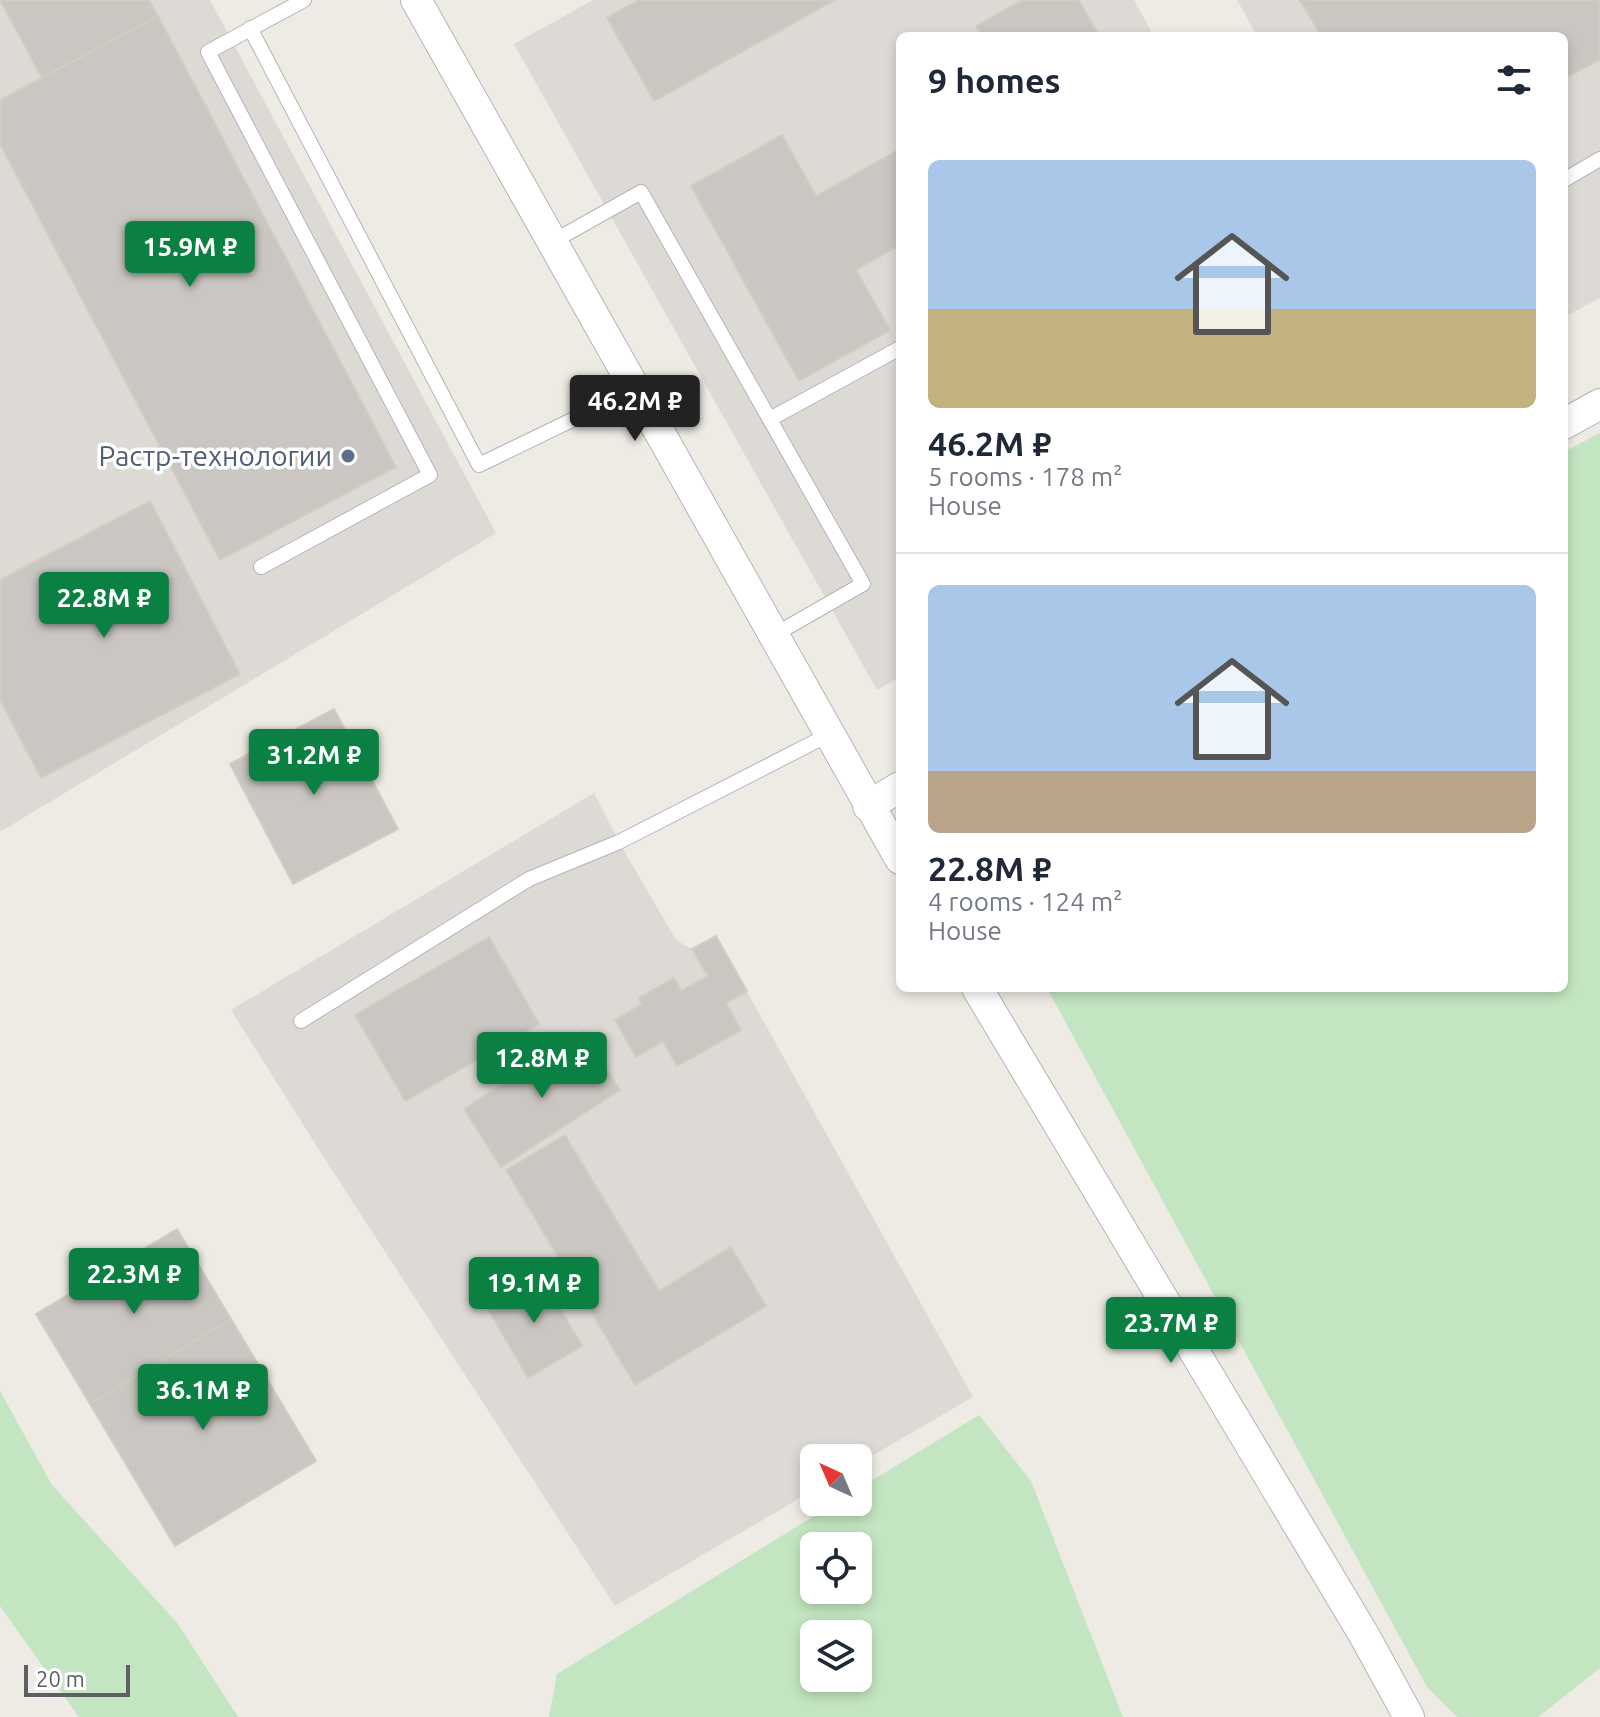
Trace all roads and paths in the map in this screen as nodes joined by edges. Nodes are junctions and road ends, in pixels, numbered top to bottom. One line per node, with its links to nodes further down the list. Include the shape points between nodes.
1 (304, 0): 3 (lane)
2 (416, 0): 6 (street)
3 (250, 28): 8 (lane, via 479,465); 12 (lane, via 208,52 430,475)
4 (1600, 159): 5 (lane)
5 (1568, 178)
6 (552, 242): 8 (street); 10 (lane, via 641,192)
7 (896, 350): 10 (lane)
8 (636, 389): 13 (street)
9 (1600, 404): 11 (street)
10 (770, 419): 13 (lane, via 863,584)
11 (1568, 422)
12 (261, 567)
13 (774, 635): 14 (street)
14 (830, 734): 16 (street); 19 (lane, via 619,842 529,879)
15 (896, 789): 16 (street)
16 (868, 806): 17 (street)
17 (896, 852)
18 (979, 992): 20 (street)
19 (301, 1021)
20 (1409, 1717)

